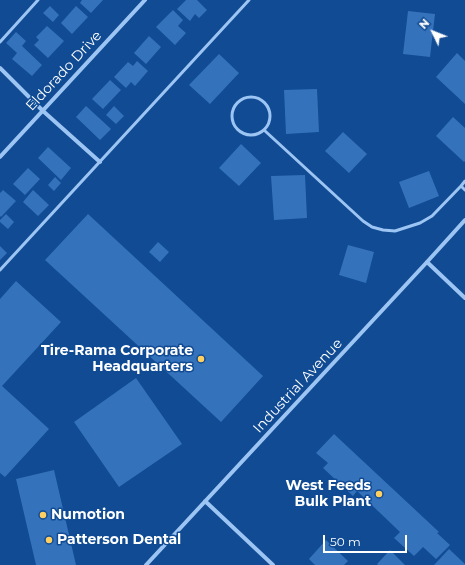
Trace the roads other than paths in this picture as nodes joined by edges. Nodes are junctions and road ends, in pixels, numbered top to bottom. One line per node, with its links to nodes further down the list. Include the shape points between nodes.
1 (38, 0): 4 (lane)
2 (145, 0): 6 (street, Eldorado Drive)
3 (249, 0): 9 (lane)
4 (0, 42)
5 (0, 68): 6 (street)
6 (43, 111): 8 (street, Eldorado Drive); 9 (street)
7 (264, 130): 7 (lane, via 270,120 264,102 246,97 235,104 231,117 240,132 252,135); 11 (lane, via 372,227 395,230 420,223 432,216)
8 (0, 157)
9 (100, 162): 15 (lane)
10 (465, 181): 11 (lane)
11 (461, 186): 12 (lane)
12 (465, 190)
13 (465, 220): 14 (street, Industrial Avenue)
14 (427, 262): 16 (street); 17 (street, Industrial Avenue)
15 (0, 270)
16 (465, 298)
17 (205, 501): 18 (street, Industrial Avenue); 19 (street)
18 (146, 565)
19 (273, 565)

